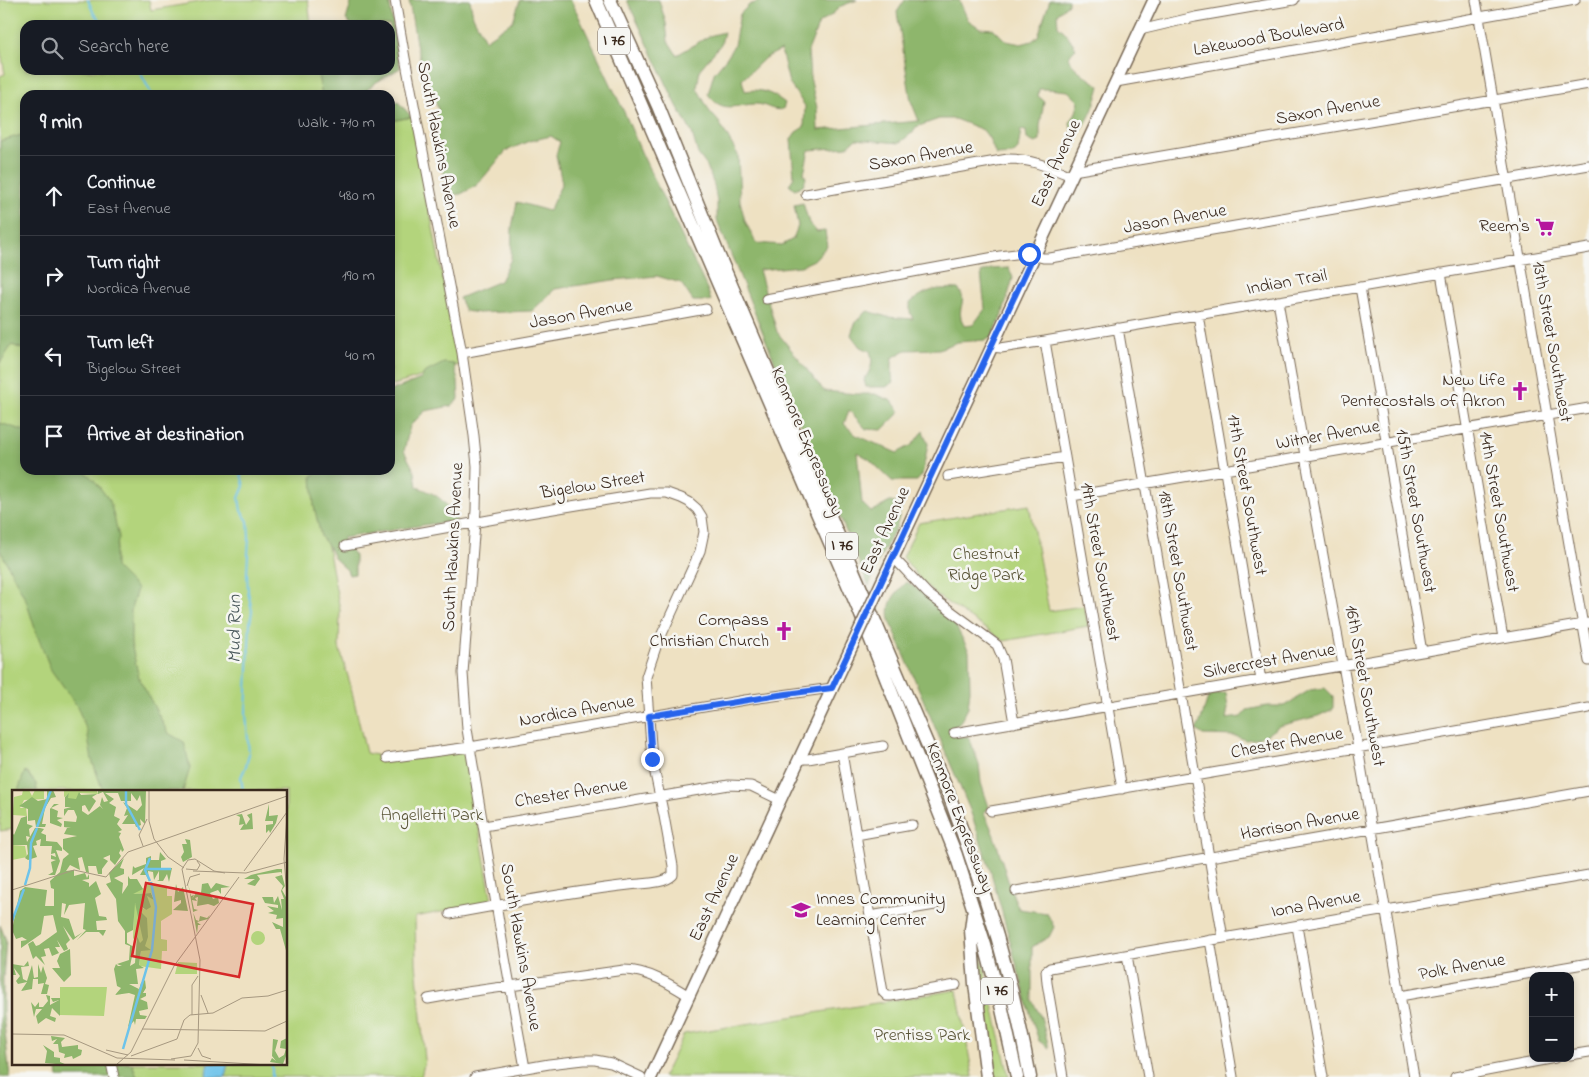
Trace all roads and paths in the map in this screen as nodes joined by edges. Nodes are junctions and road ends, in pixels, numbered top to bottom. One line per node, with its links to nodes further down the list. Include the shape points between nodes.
1 (395, 0): 31 (street, South Hawkins Avenue)
2 (591, 0): 11 (highway)
3 (596, 0): 11 (highway, Kenmore Expressway / I 76)
4 (611, 0): 104 (highway, Kenmore Expressway / I 76, via 949,795 989,912 1014,1002)
5 (1154, 0): 10 (main road, East Avenue)
6 (1294, 0): 10 (street)
7 (1476, 0): 9 (street, 13th Street Southwest)
8 (1575, 0): 9 (street, Lakewood Boulevard)
9 (1479, 17): 12 (street, Lakewood Boulevard); 14 (street, 13th Street Southwest)
10 (1140, 30): 12 (main road, East Avenue)
11 (632, 82): 79 (highway, Kenmore Expressway / I 76, via 859,610 956,855)
12 (1116, 82): 16 (main road, East Avenue)
13 (1589, 84): 14 (street, Saxon Avenue)
14 (1493, 100): 16 (street, Saxon Avenue); 17 (street, 13th Street Southwest)
15 (1589, 165): 17 (street, Jason Avenue)
16 (1072, 174): 18 (street, Saxon Avenue, via 1032,161 1008,158); 20 (main road, East Avenue)
17 (1506, 179): 20 (street, Jason Avenue, via 1061,256 1044,258); 21 (street, 13th Street Southwest)
18 (806, 194)
19 (1589, 248): 21 (street, Indian Trail)
20 (1034, 255): 24 (street, Jason Avenue, via 1000,256); 30 (main road, East Avenue)
21 (1520, 260): 22 (street, Indian Trail); 33 (street, 13th Street Southwest)
22 (1441, 273): 23 (street, Indian Trail); 34 (street, 14th Street Southwest)
23 (1360, 287): 25 (street, Indian Trail); 35 (street, 15th Street Southwest)
24 (766, 299)
25 (1278, 301): 27 (street, Indian Trail); 36 (street, 16th Street Southwest)
26 (706, 309): 31 (street, Jason Avenue)
27 (1198, 315): 28 (street, Indian Trail); 38 (street, 17th Street Southwest)
28 (1118, 328): 29 (street, Indian Trail); 40 (street, 18th Street Southwest)
29 (1045, 341): 30 (street, Indian Trail, via 1003,348); 37 (street, 19th Street Southwest)
30 (991, 346): 44 (main road, East Avenue)
31 (462, 353): 42 (street, South Hawkins Avenue, via 477,466)
32 (1589, 408): 33 (street, Witner Avenue)
33 (1547, 416): 34 (street, Witner Avenue); 45 (street, 13th Street Southwest)
34 (1467, 429): 35 (street, Witner Avenue); 46 (street, 14th Street Southwest)
35 (1386, 443): 36 (street, Witner Avenue); 47 (street, 15th Street Southwest)
36 (1305, 456): 38 (street, Witner Avenue); 49 (street, 16th Street Southwest)
37 (1065, 457): 39 (street); 41 (street, 19th Street Southwest)
38 (1225, 470): 40 (street, Witner Avenue); 50 (street, 17th Street Southwest)
39 (948, 476)
40 (1145, 484): 41 (street, Witner Avenue); 52 (street, 18th Street Southwest)
41 (1072, 496): 53 (street, 19th Street Southwest)
42 (474, 523): 43 (street, Bigelow Street); 55 (street, Bigelow Street, via 650,492 676,496 697,509 703,524 702,542 647,671); 59 (street, South Hawkins Avenue, via 463,673)
43 (345, 546)
44 (893, 557): 51 (main road, East Avenue, bridge); 56 (street, via 928,594 1000,649)
45 (1586, 623): 46 (street, Silvercrest Avenue); 48 (street, 13th Street Southwest)
46 (1503, 638): 47 (street, Silvercrest Avenue)
47 (1422, 652): 49 (street, Silvercrest Avenue)
48 (1589, 661)
49 (1344, 666): 50 (street, Silvercrest Avenue); 60 (street, 16th Street Southwest)
50 (1261, 680): 52 (street, Silvercrest Avenue)
51 (832, 688): 55 (street, Nordica Avenue); 63 (main road, East Avenue)
52 (1182, 694): 53 (street, Silvercrest Avenue); 64 (street, 18th Street Southwest)
53 (1107, 706): 56 (street, Silvercrest Avenue); 65 (street, 19th Street Southwest)
54 (1589, 708): 60 (street, Chester Avenue)
55 (649, 716): 59 (street, Nordica Avenue); 67 (street, Bigelow Street, via 652,759)
56 (1014, 723): 57 (street, Silvercrest Avenue)
57 (954, 732)
58 (883, 746): 61 (street)
59 (470, 747): 62 (street, Nordica Avenue); 71 (street, South Hawkins Avenue)
60 (1358, 748): 64 (street, Chester Avenue); 72 (street, 16th Street Southwest)
61 (842, 753): 63 (street); 73 (street)
62 (388, 758)
63 (799, 759): 68 (main road, East Avenue)
64 (1196, 776): 65 (street, Chester Avenue); 74 (street, 18th Street Southwest)
65 (1122, 788): 69 (street, Chester Avenue)
66 (1589, 791): 72 (street, Harrison Avenue)
67 (660, 796): 68 (street, Chester Avenue, via 740,784); 71 (street, Chester Avenue); 78 (street, Bigelow Street, via 674,870 666,880)
68 (780, 800): 90 (main road, East Avenue)
69 (991, 811)
70 (912, 825): 73 (street)
71 (484, 826): 78 (street, South Hawkins Avenue)
72 (1372, 829): 74 (street, Harrison Avenue); 80 (street, 16th Street Southwest)
73 (856, 835): 82 (street)
74 (1209, 857): 76 (street, Harrison Avenue); 84 (street, 18th Street Southwest)
75 (1589, 875): 80 (street, Iona Avenue)
76 (1016, 890)
77 (935, 905): 82 (street)
78 (496, 906): 81 (street); 89 (street, South Hawkins Avenue)
79 (973, 907): 102 (highway, via 971,930 975,984); 103 (highway, Kenmore Expressway / I 76, via 1002,1009)
80 (1386, 910): 83 (street, Iona Avenue); 91 (street, 16th Street Southwest)
81 (450, 914)
82 (870, 916): 88 (street, via 882,990 887,996)
83 (1297, 926): 84 (street, Iona Avenue); 108 (street)
84 (1223, 938): 85 (street, Iona Avenue)
85 (1210, 940): 86 (street, Iona Avenue); 107 (street)
86 (1127, 955): 105 (street, Iona Avenue, via 1046,970); 106 (street)
87 (1589, 964): 91 (street, Polk Avenue)
88 (956, 985)
89 (511, 987): 90 (street, via 631,970); 92 (street); 97 (street, South Hawkins Avenue)
90 (689, 996): 101 (main road, East Avenue)
91 (1400, 996): 109 (street, 16th Street Southwest)
92 (428, 1000)
93 (1589, 1052): 94 (street)
94 (1574, 1054)
95 (1534, 1062): 110 (street)
96 (111, 1064): 98 (street)
97 (525, 1068): 99 (street); 100 (street, via 596,1060)
98 (114, 1077)
99 (475, 1077)
100 (641, 1077)
101 (651, 1077)
102 (987, 1077)
103 (1017, 1077)
104 (1030, 1077)
105 (1063, 1077)
106 (1148, 1077)
107 (1234, 1077)
108 (1323, 1077)
109 (1414, 1077)
110 (1455, 1077)

